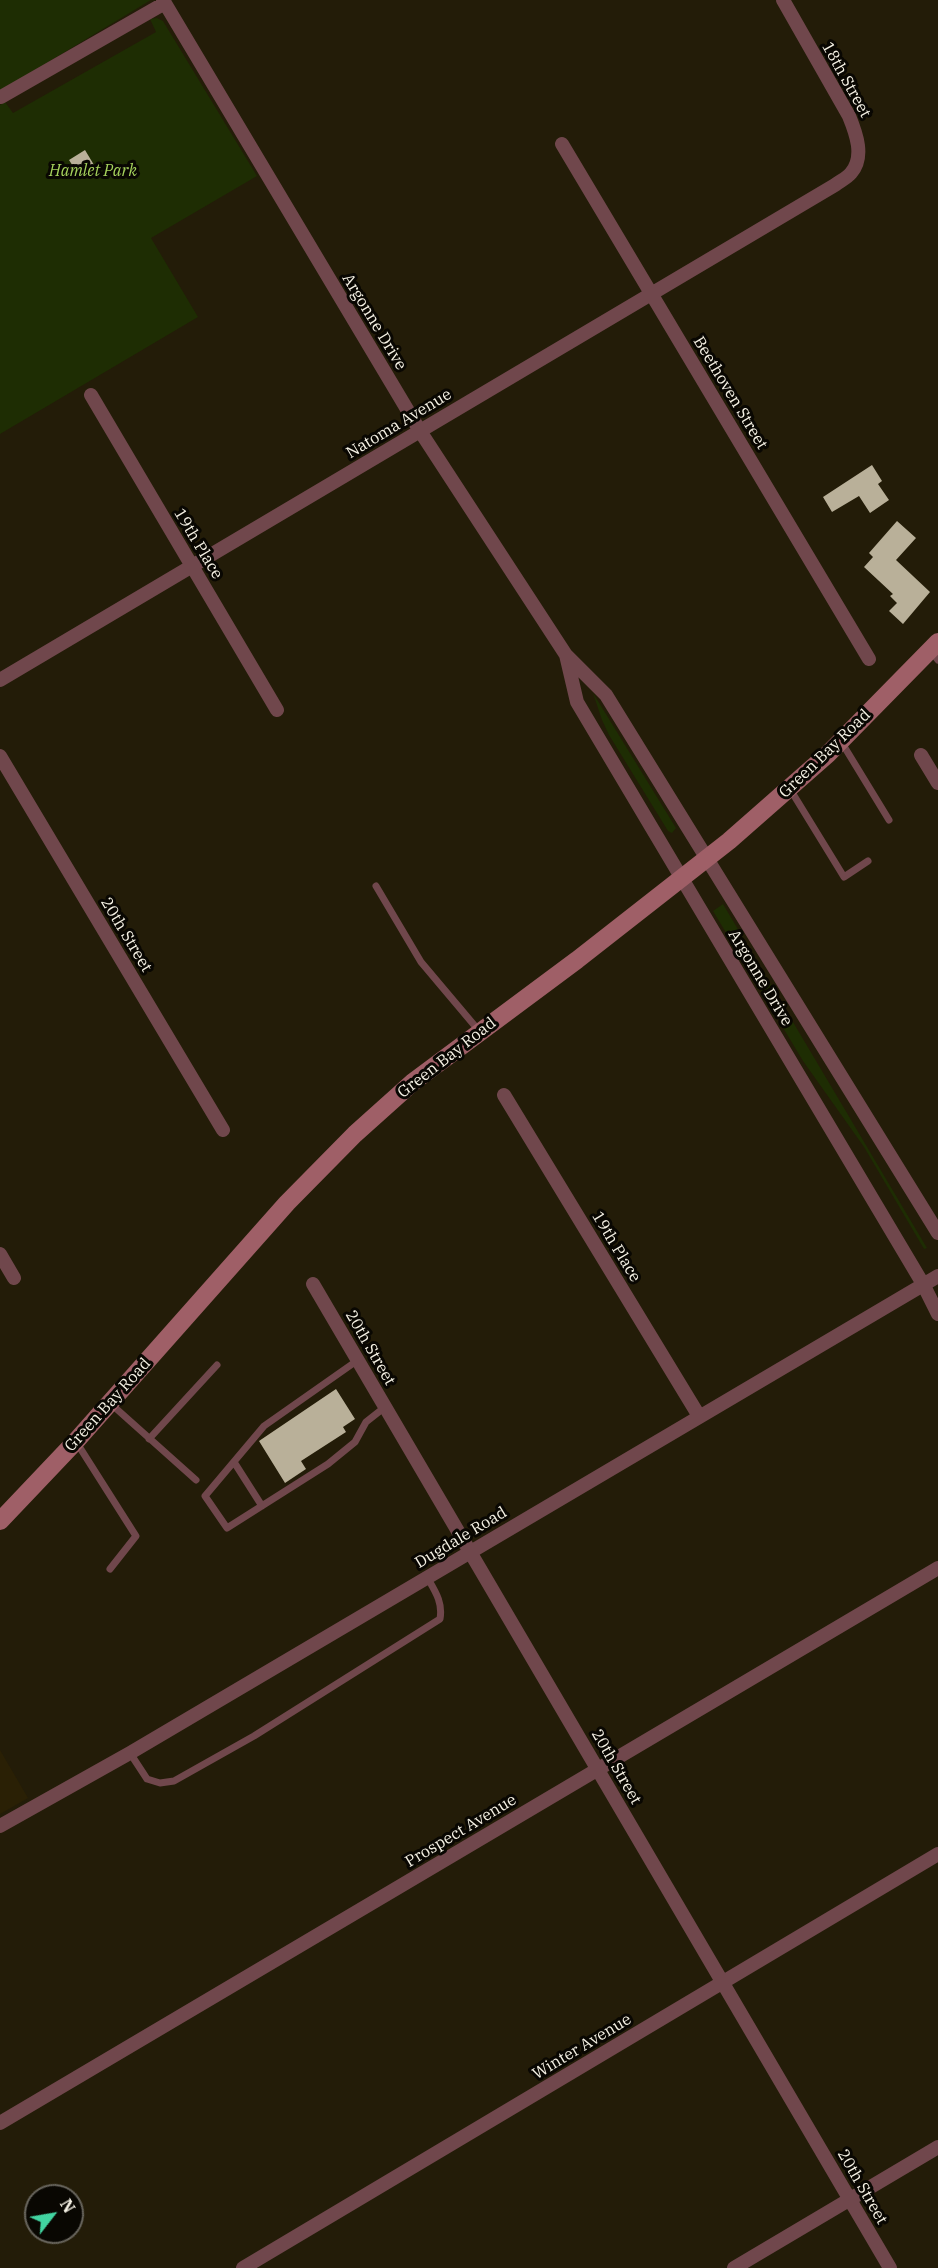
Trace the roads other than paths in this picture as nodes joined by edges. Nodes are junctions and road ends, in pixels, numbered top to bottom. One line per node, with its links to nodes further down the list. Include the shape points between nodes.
1 (783, 0): 5 (street, 18th Street, via 857,136 859,154 853,172)
2 (164, 2): 3 (street); 8 (street, Argonne Drive)
3 (1, 98)
4 (562, 144): 6 (street, Beethoven Street)
5 (815, 197): 6 (street, Natoma Avenue)
6 (652, 294): 8 (street, Natoma Avenue); 12 (street, Beethoven Street)
7 (91, 395): 9 (street, 19th Place)
8 (420, 431): 9 (street, Natoma Avenue); 11 (street, Argonne Drive)
9 (192, 566): 13 (street, Natoma Avenue); 14 (street, 19th Place)
10 (935, 651): 15 (main road, Green Bay Road)
11 (566, 655): 21 (street, Argonne Drive, via 606,695); 23 (street, Argonne Drive, via 577,702)
12 (869, 659)
13 (0, 680)
14 (278, 710)
15 (841, 740): 19 (main road, Green Bay Road); 20 (lane)
16 (921, 755): 18 (street)
17 (0, 756): 27 (street, 20th Street)
18 (938, 783)
19 (790, 789): 21 (main road, Green Bay Road); 22 (lane, via 844,877)
20 (888, 820)
21 (708, 858): 23 (main road, Green Bay Road); 28 (street, Argonne Drive)
22 (868, 861)
23 (682, 879): 25 (main road, Green Bay Road); 33 (street, Argonne Drive)
24 (376, 886): 25 (lane, via 421,962)
25 (480, 1032): 37 (main road, Green Bay Road, via 412,1082 340,1149)
26 (504, 1095): 39 (street, 19th Place)
27 (223, 1130)
28 (938, 1233)
29 (0, 1254): 31 (street)
30 (938, 1276): 33 (street, Dugdale Road)
31 (14, 1278)
32 (313, 1284): 35 (street, 20th Street)
33 (923, 1284): 34 (street, Argonne Drive); 39 (street, Dugdale Road)
34 (938, 1314)
35 (358, 1360): 38 (street, 20th Street); 42 (lane, via 264,1426)
36 (216, 1365): 40 (lane)
37 (110, 1403): 40 (lane); 41 (main road, Green Bay Road)
38 (385, 1407): 44 (lane, via 366,1422 346,1450); 46 (street, 20th Street)
39 (699, 1416): 46 (street, Dugdale Road)
40 (149, 1439): 43 (lane)
41 (76, 1441): 45 (main road, Green Bay Road); 48 (lane, via 136,1536)
42 (234, 1462): 44 (lane); 44 (lane, via 205,1496 227,1527)
43 (196, 1480)
44 (262, 1506)
45 (0, 1521)
46 (470, 1551): 49 (street, Dugdale Road); 51 (street, 20th Street)
47 (938, 1568): 51 (street, Prospect Avenue)
48 (110, 1569)
49 (427, 1577): 50 (street, Dugdale Road); 50 (lane, via 440,1600 440,1619 254,1736 174,1781 160,1783 147,1779)
50 (130, 1753): 52 (street, Dugdale Road)
51 (598, 1769): 54 (street, 20th Street); 55 (street, Prospect Avenue)
52 (0, 1826)
53 (938, 1854): 54 (street, Winter Avenue)
54 (723, 1982): 57 (street, 20th Street); 58 (street, Winter Avenue)
55 (0, 2123)
56 (938, 2147): 57 (street)
57 (850, 2199): 59 (street); 60 (street, 20th Street)
58 (243, 2268)
59 (734, 2268)
60 (890, 2268)

